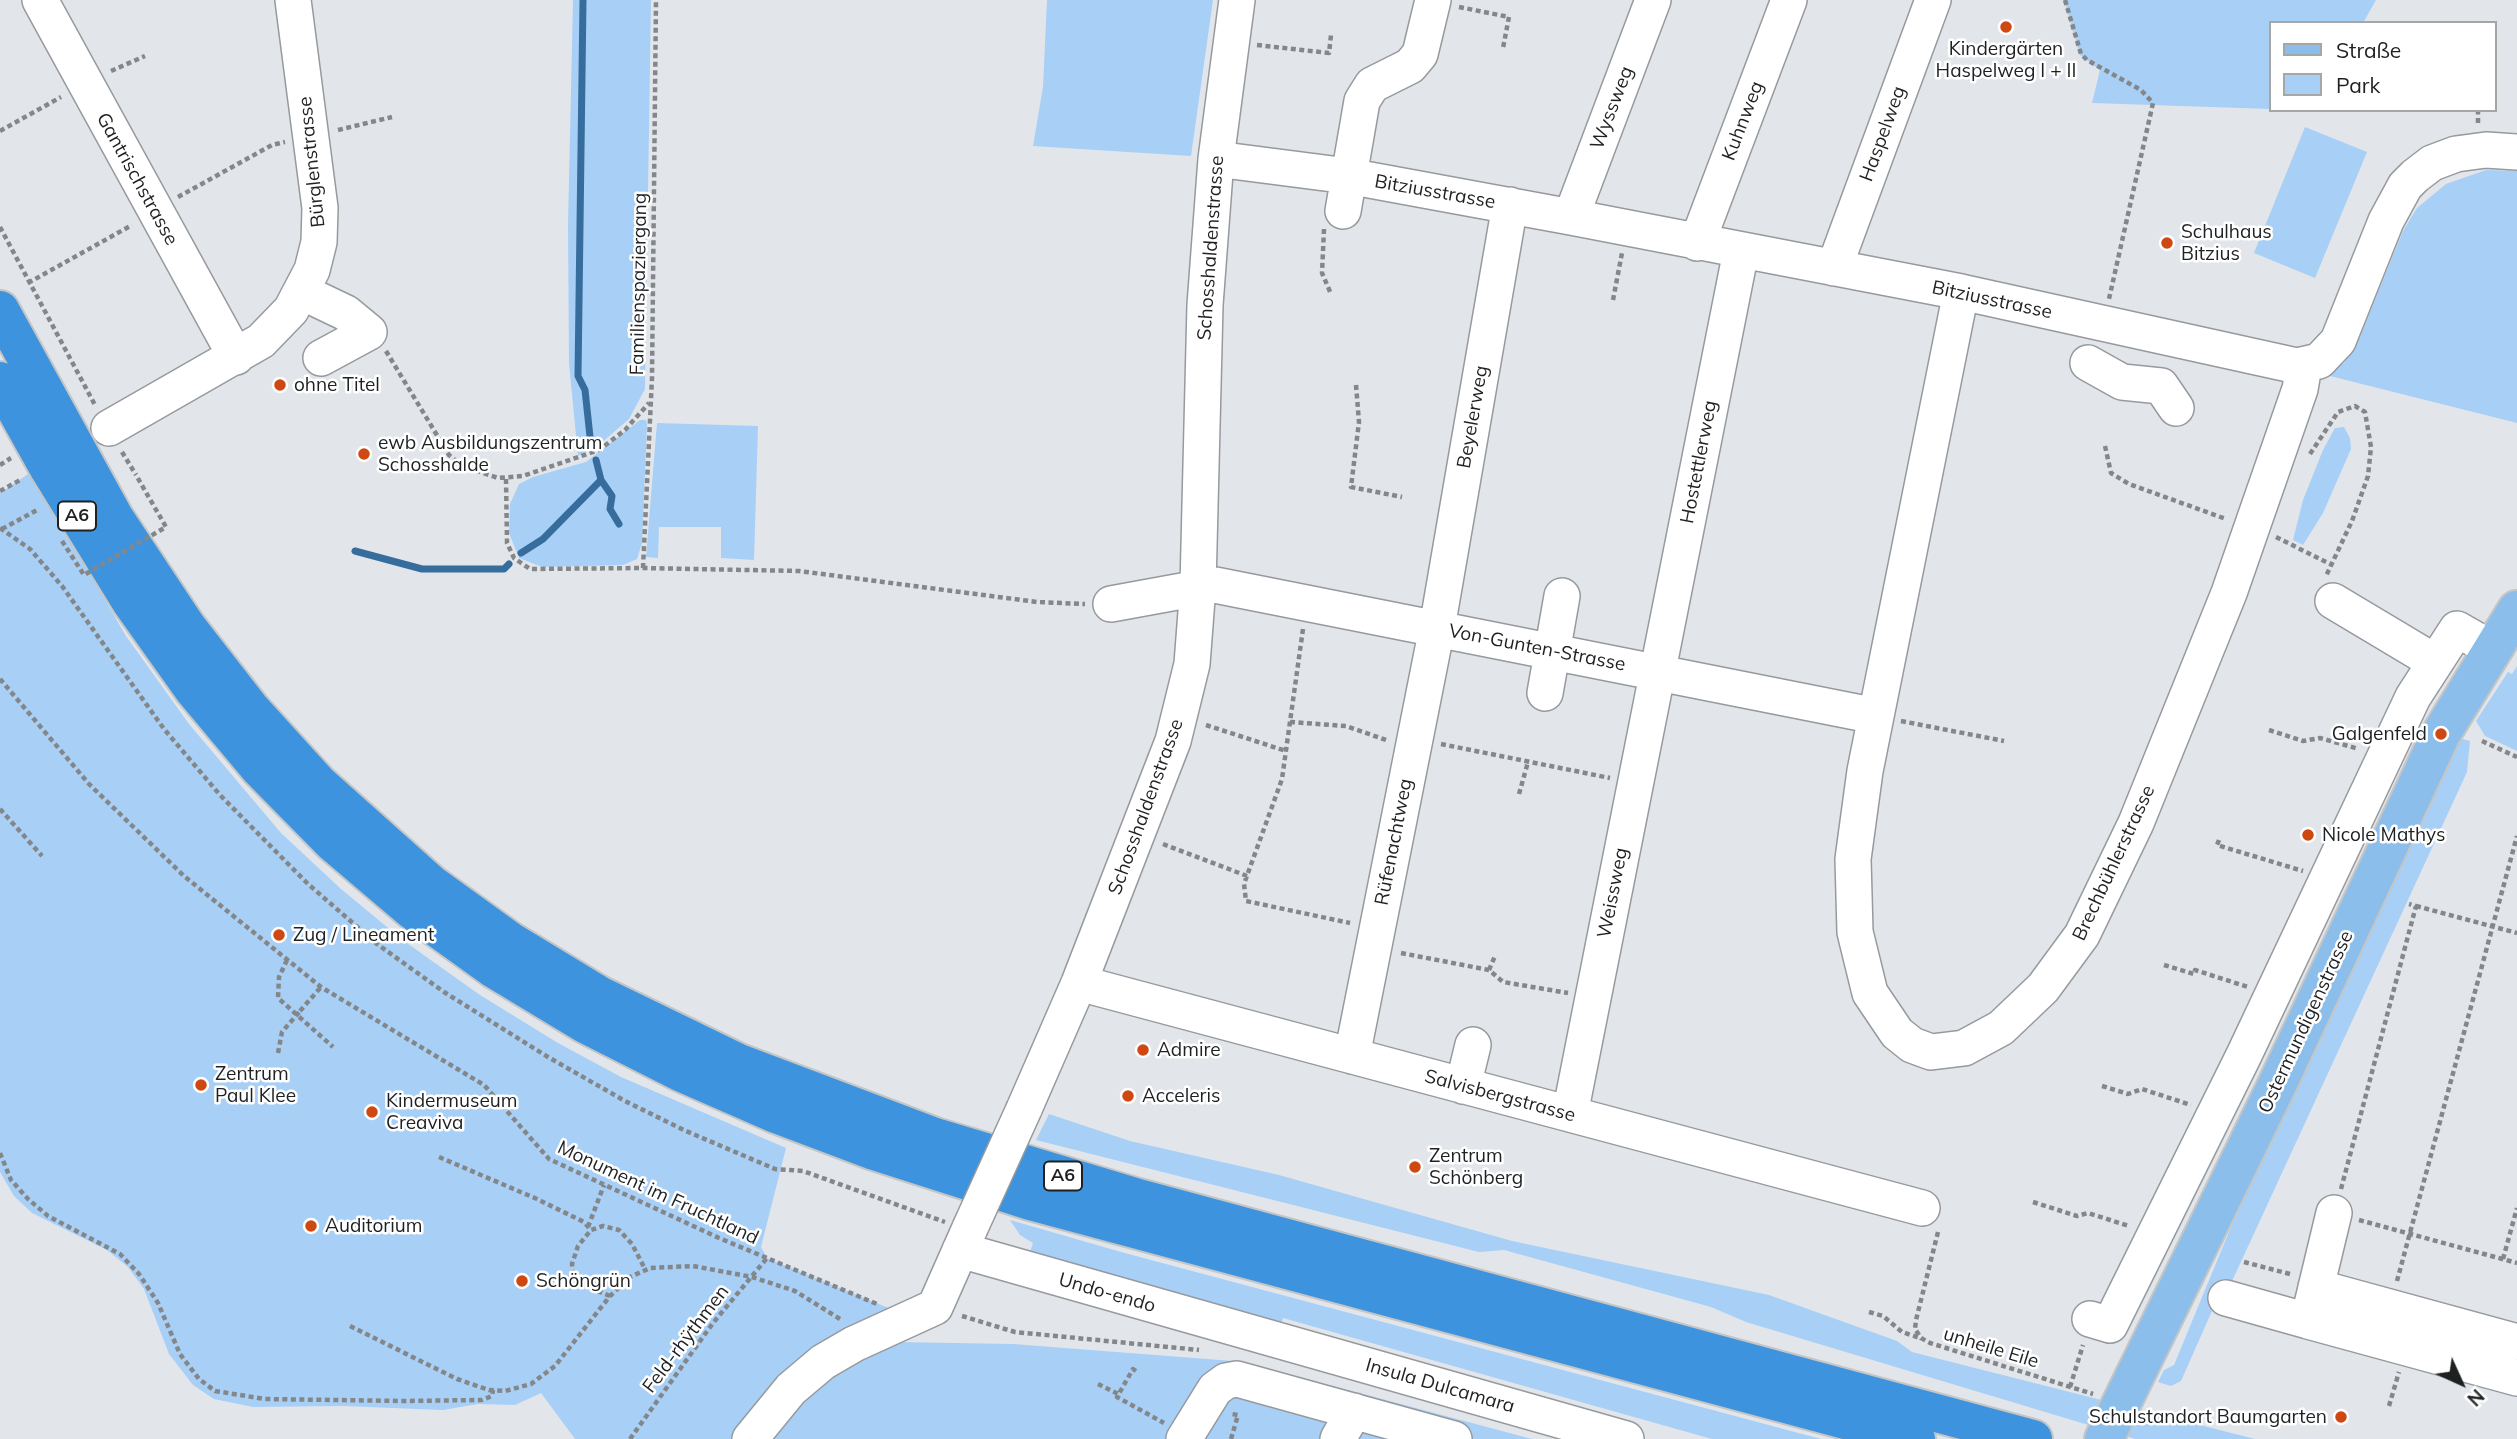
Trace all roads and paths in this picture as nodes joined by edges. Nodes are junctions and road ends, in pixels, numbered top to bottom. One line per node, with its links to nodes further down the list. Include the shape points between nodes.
1 (40, 0): 16 (street, Gantrischstrasse)
2 (293, 0): 21 (street, Bürglenstrasse)
3 (656, 0): 49 (path, Familienspaziergang)
4 (1237, 0): 23 (street, Schosshaldenstrasse)
5 (1653, 0): 27 (street, Wyssweg)
6 (1789, 0): 30 (street, Kuhnweg)
7 (1933, 0): 32 (street, Haspelweg)
8 (2065, 0): 40 (path, via 2081,54 2149,96 2152,103)
9 (1433, 1): 12 (path, via 1509,17); 24 (street, Bitziusstrasse, via 1420,54 1410,66 1372,85 1362,101)
10 (1331, 35): 11 (path, via 1329,53)
11 (1249, 44)
12 (1503, 48)
13 (145, 56): 16 (path)
14 (1926, 67): 15 (path)
15 (1967, 69)
16 (74, 89): 20 (path); 42 (street, Gantrischstrasse)
17 (2478, 112): 19 (path)
18 (392, 117): 21 (path)
19 (2478, 121)
20 (0, 131)
21 (311, 137): 35 (street, Bürglenstrasse, via 320,227 312,270)
22 (2517, 152): 44 (street, via 2456,154 2432,163 2405,186 2386,221 2339,341 2323,358)
23 (1216, 159): 24 (street, Bitziusstrasse); 63 (street, Schosshaldenstrasse, via 1205,305)
24 (1348, 176): 25 (street, Bitziusstrasse); 26 (street)
25 (1510, 205): 27 (street, Bitziusstrasse); 69 (street, Beyelerweg)
26 (1334, 214): 37 (path, via 1322,273)
27 (1571, 217): 30 (street, Bitziusstrasse)
28 (0, 227): 34 (path)
29 (1624, 243): 38 (path)
30 (1697, 243): 31 (street, Bitziusstrasse)
31 (1741, 251): 32 (street, Bitziusstrasse); 73 (street, Hostettlerweg)
32 (1834, 268): 36 (street, Bitziusstrasse)
33 (51, 270): 34 (path)
34 (14, 283): 47 (highway); 50 (path)
35 (302, 292): 41 (street, via 346,313); 42 (street, Bürglenstrasse)
36 (1961, 292): 40 (street, Bitziusstrasse); 76 (street, Brechbühlerstrasse)
37 (1331, 294)
38 (1613, 300)
39 (0, 310): 47 (highway, A6)
40 (2099, 316): 44 (street, Bitziusstrasse, via 2281,365); 48 (street, via 2088,367)
41 (369, 331): 43 (street); 54 (path, via 392,359 449,455 476,472)
42 (254, 357): 50 (street, Bürglenstrasse)
43 (321, 358)
44 (2304, 366): 76 (street, Brechbühlerstrasse, via 2229,593 2136,823 2091,918 2073,949 2025,1008 1990,1036 1951,1052 1925,1051 1897,1033 1877,1005 1861,966 1853,859 1860,799)
45 (0, 381): 166 (highway, A6, via 131,602 192,689 260,769 332,842 412,910 494,969 585,1024 776,1114 1004,1193)
46 (1356, 385): 55 (path, via 1359,422 1351,486)
47 (43, 387): 167 (highway, A6, via 74,450 157,584 218,668 293,757 354,819 430,884 510,941 634,1013 835,1102 1014,1161)
48 (2160, 393)
49 (650, 402): 54 (path, via 599,450); 62 (path, Familienspaziergang)
50 (109, 428)
51 (2105, 446): 57 (path, via 2111,473 2129,484)
52 (2306, 461): 61 (path, via 2335,415 2352,406 2365,412 2371,447 2368,476)
53 (136, 475): 60 (path, bridge, via 166,527 84,575)
54 (506, 479): 62 (path, via 507,543 514,558 526,568)
55 (1402, 498)
56 (43, 507): 58 (path)
57 (2227, 519)
58 (2, 529)
59 (2273, 536): 61 (path)
60 (62, 541)
61 (2332, 565): 65 (path, via 2318,592)
62 (643, 568): 66 (path, via 799,571 1037,602)
63 (1198, 586): 66 (street, Von-Gunten-Strasse); 69 (street, Von-Gunten-Strasse, via 1215,585); 107 (street, Schosshaldenstrasse, via 1192,664 1173,741)
64 (1562, 596): 71 (street)
65 (2333, 601): 72 (street)
66 (1111, 604)
67 (2517, 610): 70 (main road, Ostermundigenstrasse)
68 (1304, 621): 78 (path)
69 (1437, 628): 71 (street, Von-Gunten-Strasse); 82 (street, Rüfenachtweg)
70 (2492, 649): 72 (street, via 2457,629); 158 (main road, Ostermundigenstrasse, via 2441,734 2277,1085)
71 (1553, 651): 73 (street, Von-Gunten-Strasse); 75 (street)
72 (2435, 662): 84 (street)
73 (1657, 673): 76 (street, Von-Gunten-Strasse); 87 (street, Weissweg)
74 (0, 679): 104 (path, Monument im Fruchtland, via 52,744 117,813 193,884)
75 (1545, 693)
76 (1884, 718): 80 (path)
77 (1196, 721): 83 (path)
78 (1290, 722): 82 (path, via 1346,726); 83 (path)
79 (2269, 730): 84 (path)
80 (2004, 741)
81 (2482, 741): 85 (path)
82 (1414, 744): 86 (path); 102 (street, Rüfenachtweg)
83 (1286, 751): 96 (path, via 1282,779)
84 (2385, 756): 97 (street)
85 (2517, 757)
86 (1528, 762): 87 (path); 88 (path)
87 (1635, 783): 110 (street, Weissweg)
88 (1519, 793)
89 (0, 809): 94 (path)
90 (2517, 836): 100 (path)
91 (1152, 840): 96 (path)
92 (2219, 840): 95 (path, via 2217,845)
93 (2278, 854): 95 (path)
94 (42, 856)
95 (2276, 863): 97 (path)
96 (1247, 876): 102 (path, via 1246,901)
97 (2327, 879): 109 (street)
98 (2409, 904): 99 (path)
99 (2416, 906): 100 (path); 124 (path)
100 (2492, 926): 101 (path); 128 (path)
101 (2517, 933)
102 (1375, 938): 106 (path); 114 (street, Rüfenachtweg)
103 (1495, 956): 106 (path)
104 (287, 960): 108 (path, Monument im Fruchtland); 112 (path, via 277,984 279,1001)
105 (2164, 965): 109 (path)
106 (1489, 970): 110 (path, via 1503,982)
107 (1079, 983): 114 (street, Salvisbergstrasse); 129 (street, Schosshaldenstrasse, bridge)
108 (321, 987): 113 (path, bridge, via 282,1032); 121 (path, Monument im Fruchtland, via 484,1085 542,1154)
109 (2272, 995): 143 (street, via 2110,1325)
110 (1593, 998): 118 (street, Weissweg)
111 (1473, 1045): 115 (street)
112 (333, 1047)
113 (278, 1053)
114 (1352, 1056): 115 (street, Salvisbergstrasse)
115 (1463, 1086): 118 (street, Salvisbergstrasse)
116 (2102, 1086): 117 (path, via 2128,1094 2142,1089)
117 (2183, 1102)
118 (1570, 1114): 125 (street, Salvisbergstrasse)
119 (0, 1153): 156 (path, via 11,1180 28,1199 48,1216 120,1254 139,1274 158,1303 180,1354 215,1391 245,1398 402,1401 482,1400 492,1396)
120 (439, 1157): 127 (path, via 537,1199)
121 (604, 1185): 127 (path); 130 (path, Monument im Fruchtland)
122 (2033, 1202): 126 (path)
123 (2517, 1208): 131 (path)
124 (2334, 1213): 128 (path); 136 (street)
125 (1931, 1215): 148 (path, unheile Eile, via 1915,1329)
126 (2132, 1226)
127 (589, 1228): 134 (path, via 618,1230 632,1244); 137 (path, via 578,1246 573,1273 587,1287)
128 (2411, 1234): 131 (path); 141 (path)
129 (965, 1239): 140 (street, Schosshaldenstrasse); 147 (street, Undo-endo)
130 (767, 1258): 135 (path, Feld-rhÿthmen); 139 (path, Monument im Fruchtland)
131 (2503, 1259): 133 (path)
132 (2244, 1262): 136 (path)
133 (2517, 1263)
134 (645, 1270): 135 (path, via 693,1266); 137 (path)
135 (752, 1276): 145 (path, via 795,1291); 162 (path, Feld-rhÿthmen)
136 (2317, 1284): 141 (street); 144 (street)
137 (610, 1296): 156 (path, via 569,1351 544,1375 523,1388)
138 (2226, 1298): 144 (street)
139 (881, 1305)
140 (935, 1307): 150 (path, Undo-endo, via 1015,1332); 163 (street, via 823,1362 791,1389)
141 (2390, 1307): 149 (street)
142 (1868, 1312): 148 (path)
143 (2090, 1319): 155 (path)
144 (2308, 1321): 153 (street)
145 (846, 1325)
146 (351, 1326): 156 (path, via 457,1379)
147 (1254, 1334): 165 (street, Insula Dulcamara)
148 (1921, 1338): 155 (path, unheile Eile)
149 (2517, 1342)
150 (1204, 1350)
151 (2401, 1364): 159 (path)
152 (1136, 1371): 157 (path, via 1133,1369)
153 (2517, 1378)
154 (1098, 1384): 157 (path)
155 (2070, 1387): 158 (path, unheile Eile)
156 (493, 1390)
157 (1118, 1394): 161 (path)
158 (2110, 1399): 168 (main road, Ostermundigenstrasse)
159 (2389, 1406)
160 (1346, 1425): 161 (street, via 1244,1380 1231,1380 1212,1392); 164 (street)
161 (1185, 1437)
162 (630, 1439)
163 (750, 1439)
164 (1454, 1439)
165 (1626, 1439)
166 (1916, 1439)
167 (2033, 1439)
168 (2104, 1439)

